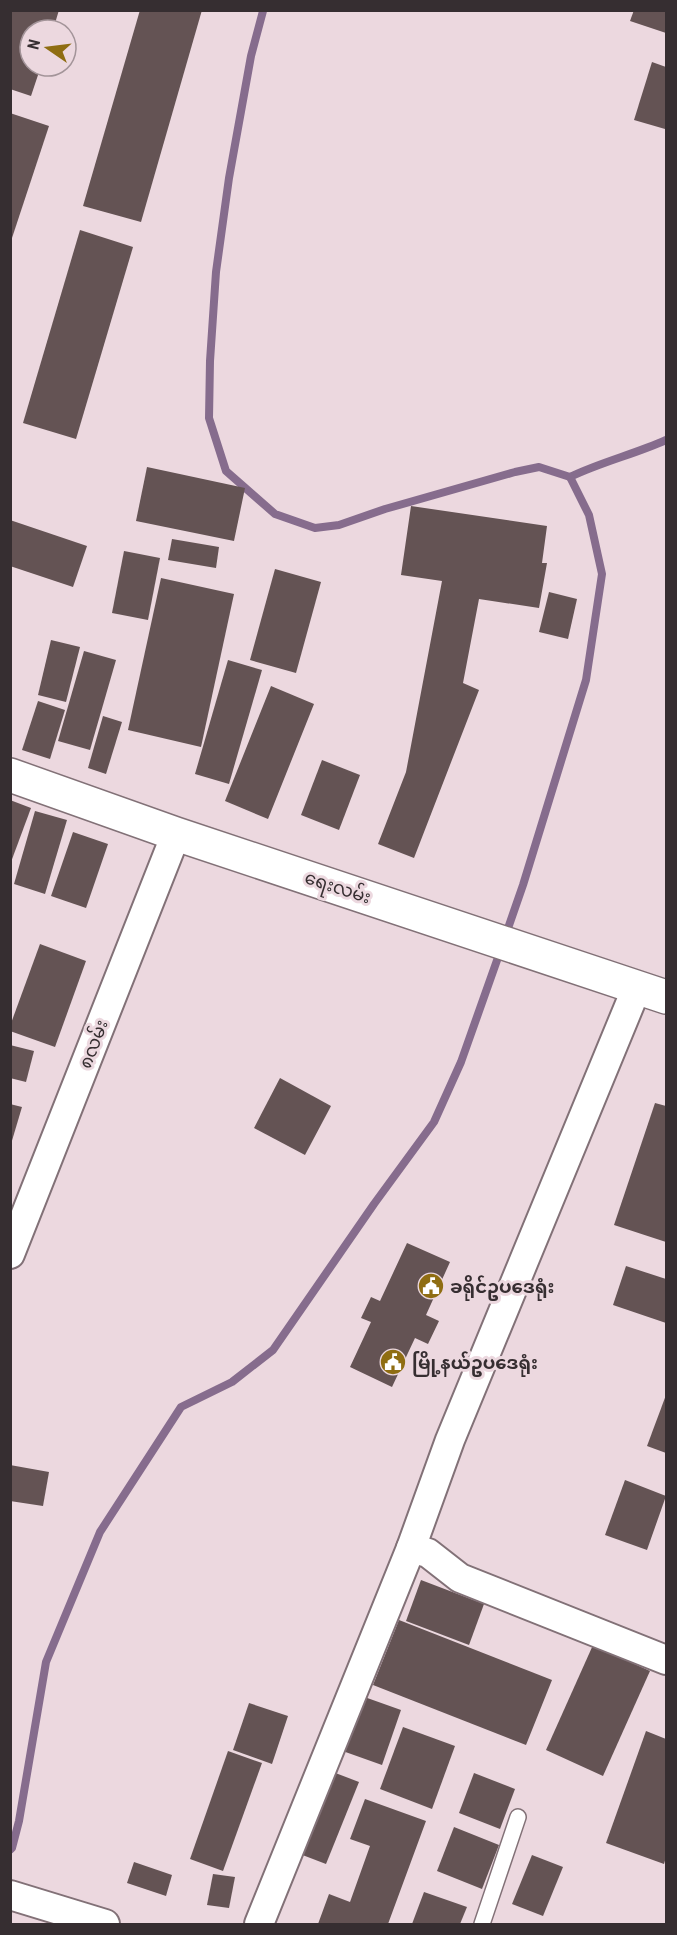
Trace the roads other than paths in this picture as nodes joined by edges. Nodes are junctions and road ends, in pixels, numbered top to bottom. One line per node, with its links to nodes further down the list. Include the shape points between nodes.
1 (10, 775): 2 (street, ရေးလမ်း)
2 (176, 834): 3 (street, ရေးလမ်း); 4 (street, ၈လမ်း)
3 (652, 992): 5 (street, via 450,1440)
4 (10, 1254)
5 (411, 1548): 6 (street, via 428,1553 460,1578); 10 (street)
6 (666, 1660)
7 (518, 1817): 11 (lane)
8 (10, 1895): 9 (street)
9 (105, 1924)
10 (259, 1924)
11 (482, 1924)

